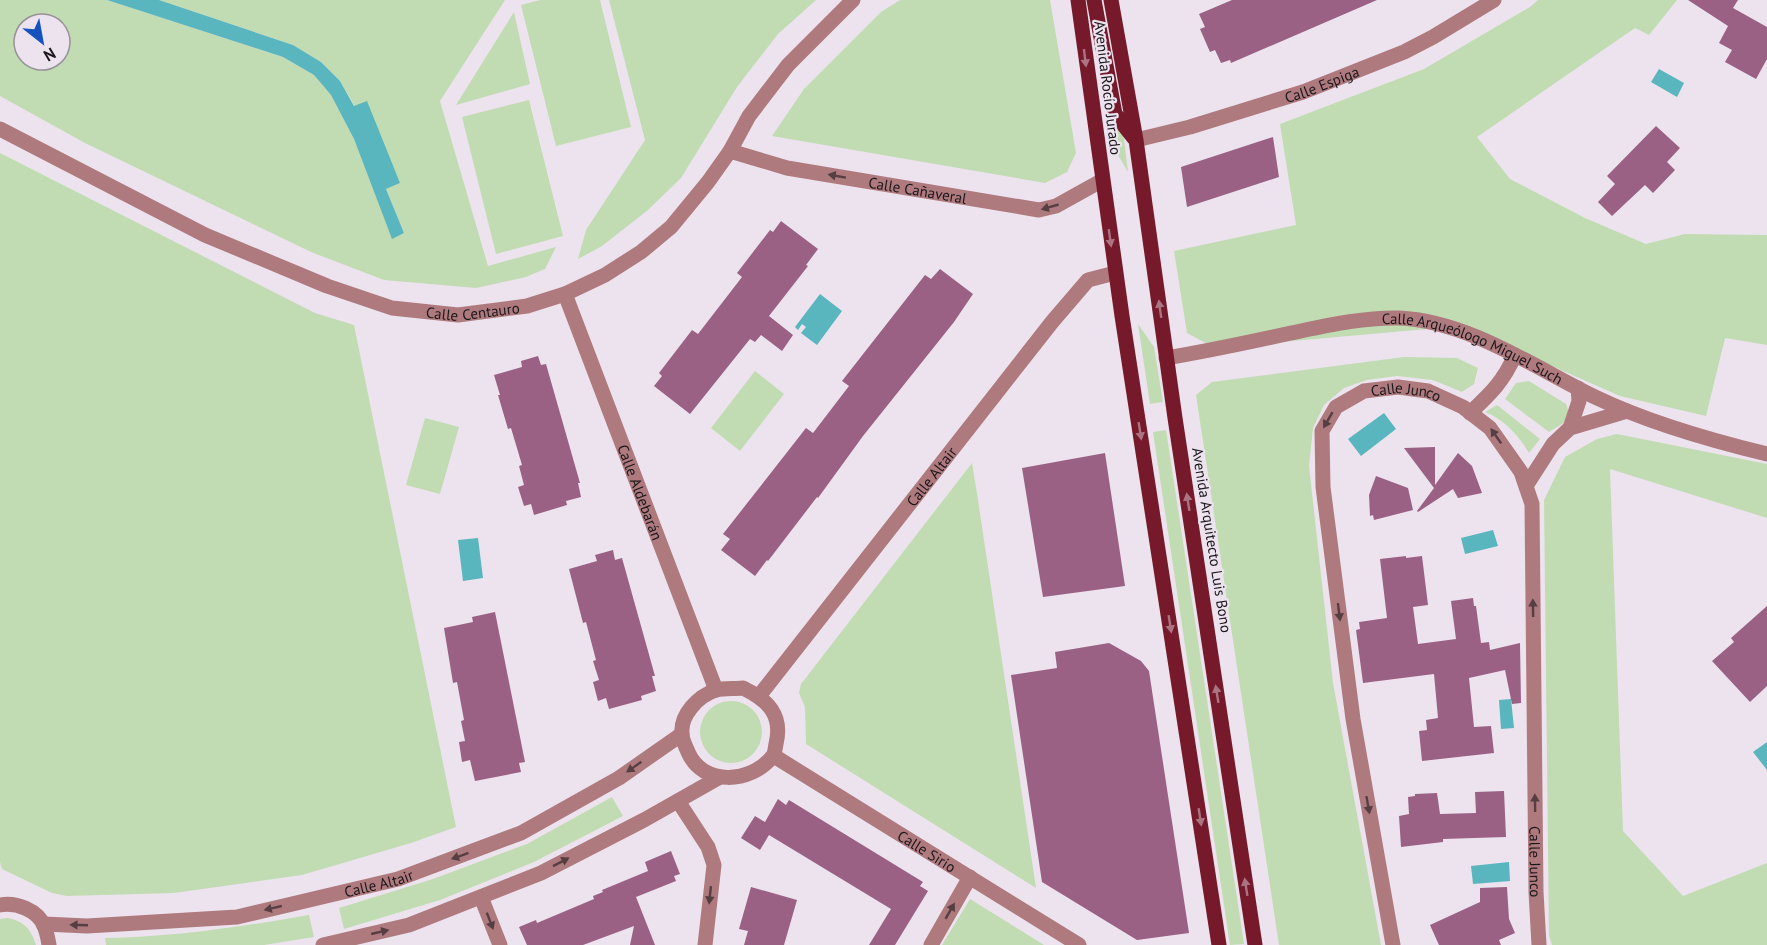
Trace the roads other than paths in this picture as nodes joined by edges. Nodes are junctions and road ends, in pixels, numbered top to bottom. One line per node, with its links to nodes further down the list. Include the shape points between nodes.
1 (853, 0): 8 (street, Calle Centauro, via 788,65 749,116)
2 (1078, 0): 9 (main road, Avenida Rocío Jurado, one-way to 9)
3 (1094, 0): 7 (main road, Avenida Rocío Jurado, via 1115,114)
4 (1111, 0): 7 (main road, Avenida Rocío Jurado)
5 (1494, 0): 7 (street, Calle Espiga, via 1404,52 1303,92)
6 (0, 129): 11 (street, Calle Centauro, via 205,235 327,286 392,308 458,315 528,306)
7 (1136, 140): 13 (main road, Avenida Arquitecto Luis Bono, one-way to 7)
8 (730, 151): 9 (street, Calle Cañaveral, one-way to 8, via 1056,206 1039,210 787,168); 11 (street, Calle Centauro, via 671,227 605,275)
9 (1101, 181): 10 (main road, one-way to 10)
10 (1115, 273): 21 (street, Calle Altair, via 1088,280 1052,322); 36 (main road, one-way to 36)
11 (565, 294): 20 (street, Calle Aldebarán)
12 (1515, 355): 13 (street, Calle Arqueólogo Miguel Such, via 1458,330 1398,318 1335,324); 14 (street, Calle Arqueólogo Miguel Such); 16 (street, via 1506,376)
13 (1166, 358): 37 (main road, Avenida Arquitecto Luis Bono, one-way to 13)
14 (1578, 388): 15 (street, Calle Arqueólogo Miguel Such); 17 (street, via 1579,401)
15 (1627, 411): 17 (street); 18 (street, Calle Arqueólogo Miguel Such, via 1709,440)
16 (1470, 413): 19 (street, Calle Junco, one-way to 16, via 1521,472 1490,428); 38 (street, Calle Junco, one-way to 38, via 1428,391 1386,388 1364,391 1336,407 1322,431 1323,487 1353,719)
17 (1570, 428): 19 (street, via 1553,444)
18 (1767, 454)
19 (1526, 486): 39 (street, Calle Junco, one-way to 19, via 1532,504)
20 (716, 690): 21 (street, via 743,688); 22 (street, via 696,700 685,718)
21 (759, 696): 23 (street, via 773,710 779,732)
22 (682, 734): 24 (street, via 689,755 703,770); 29 (street, Calle Altair, one-way to 29, via 619,777 521,833 398,879 237,917 87,926)
23 (774, 756): 24 (street, via 755,771 733,778); 26 (street, Calle Sirio)
24 (720, 777): 25 (street)
25 (678, 801): 27 (street, one-way to 25, via 541,873); 33 (street, one-way to 33, via 708,847 714,865)
26 (970, 878): 34 (street, one-way to 26); 35 (street, Calle Sirio)
27 (481, 897): 31 (street, one-way to 27, via 409,925); 32 (street, one-way to 32)
28 (0, 905): 29 (street, via 10,903 29,910)
29 (44, 924): 30 (street)
30 (50, 945)
31 (323, 945)
32 (500, 945)
33 (705, 945)
34 (931, 945)
35 (1079, 945)
36 (1219, 945)
37 (1255, 945)
38 (1393, 945)
39 (1539, 945)

